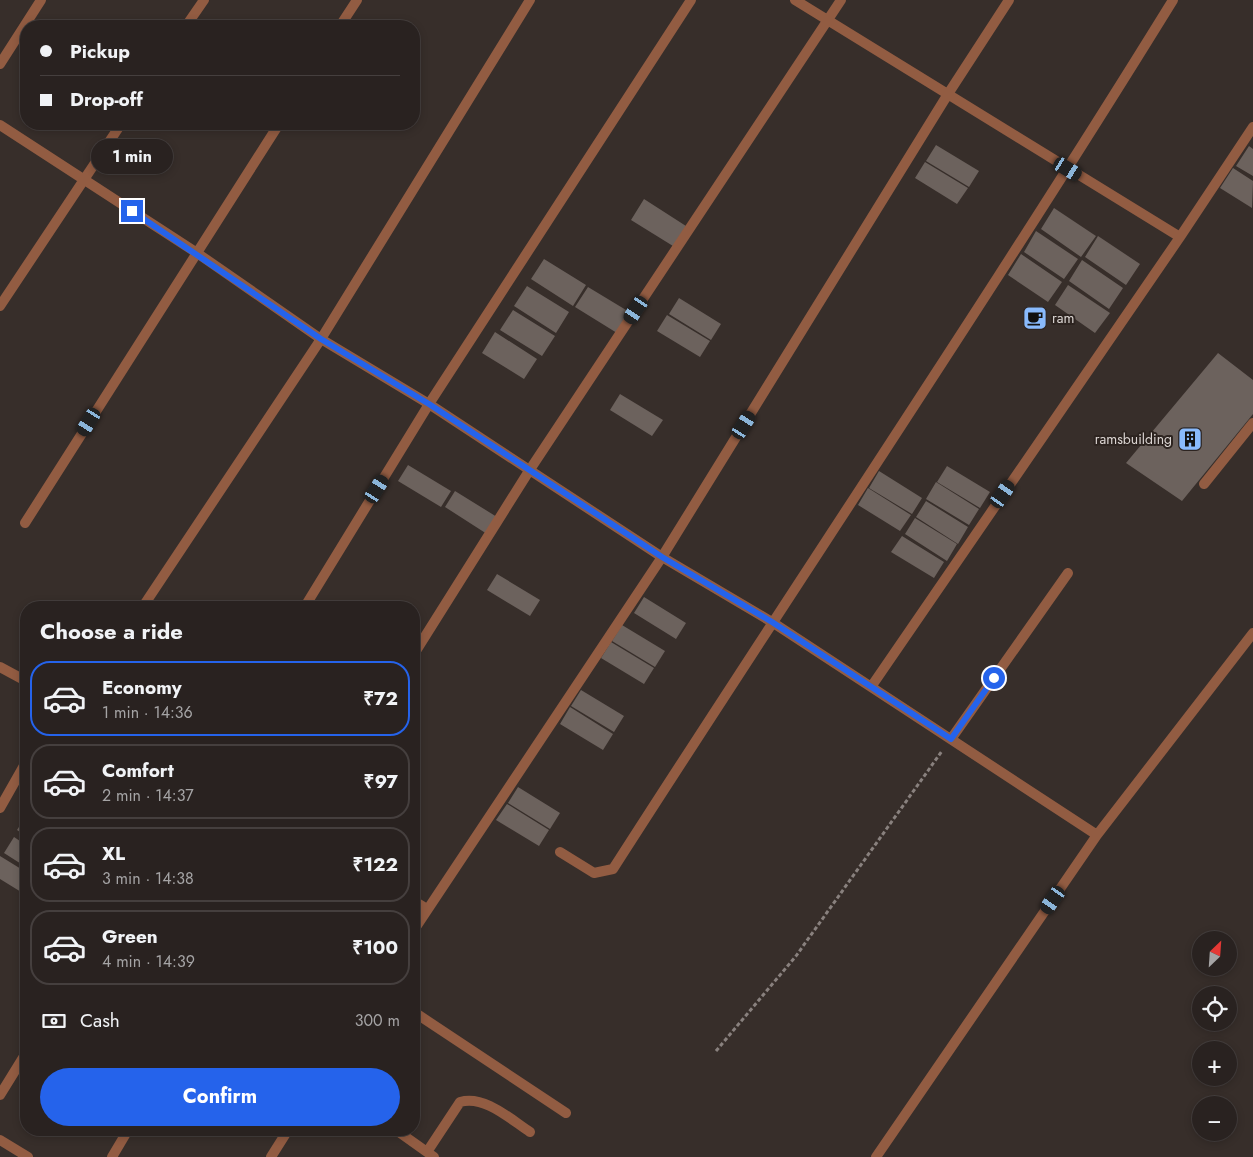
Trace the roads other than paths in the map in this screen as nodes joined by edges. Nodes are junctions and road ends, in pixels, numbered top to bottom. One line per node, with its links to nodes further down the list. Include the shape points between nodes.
1 (41, 0): 10 (street)
2 (204, 0): 11 (street)
3 (357, 0): 12 (street)
4 (530, 0): 26 (street)
5 (691, 0): 27 (street)
6 (795, 0): 13 (street)
7 (841, 0): 13 (street)
8 (1009, 0): 16 (street)
9 (1173, 0): 21 (street)
10 (28, 20)
11 (190, 20)
12 (344, 20)
13 (828, 20): 16 (street); 29 (street)
14 (20, 33): 15 (street)
15 (0, 64)
16 (948, 94): 21 (street); 32 (street)
17 (0, 124): 22 (street)
18 (1253, 127): 23 (street)
19 (117, 130): 22 (street)
20 (275, 130): 24 (street)
21 (1068, 169): 23 (street); 36 (street)
22 (84, 179): 24 (street); 25 (street)
23 (1180, 238): 41 (street)
24 (197, 253): 26 (street); 31 (street)
25 (0, 306)
26 (321, 339): 27 (street); 34 (street)
27 (429, 404): 29 (street); 35 (street)
28 (1253, 423): 30 (street)
29 (529, 470): 32 (street); 38 (street)
30 (1204, 484)
31 (24, 523)
32 (662, 557): 36 (street); 48 (street)
33 (1068, 573): 42 (street)
34 (147, 601)
35 (308, 601)
36 (772, 622): 41 (street); 46 (street, via 613,869 594,873)
37 (1253, 633): 45 (street)
38 (420, 644)
39 (0, 667): 40 (street)
40 (20, 678)
41 (871, 687): 42 (street)
42 (951, 739): 45 (street)
43 (20, 773): 44 (street)
44 (0, 808)
45 (1097, 836): 63 (street)
46 (560, 852)
47 (420, 906): 48 (street)
48 (426, 910): 49 (street)
49 (420, 920)
50 (420, 1016): 53 (street)
51 (20, 1063): 52 (street)
52 (0, 1095)
53 (566, 1113)
54 (530, 1132): 59 (street, via 483,1101 470,1099 460,1102)
55 (124, 1136): 61 (street)
56 (284, 1136): 62 (street)
57 (404, 1136): 59 (street)
58 (0, 1140): 60 (street)
59 (430, 1154)
60 (28, 1157)
61 (112, 1157)
62 (271, 1157)
63 (876, 1157)

